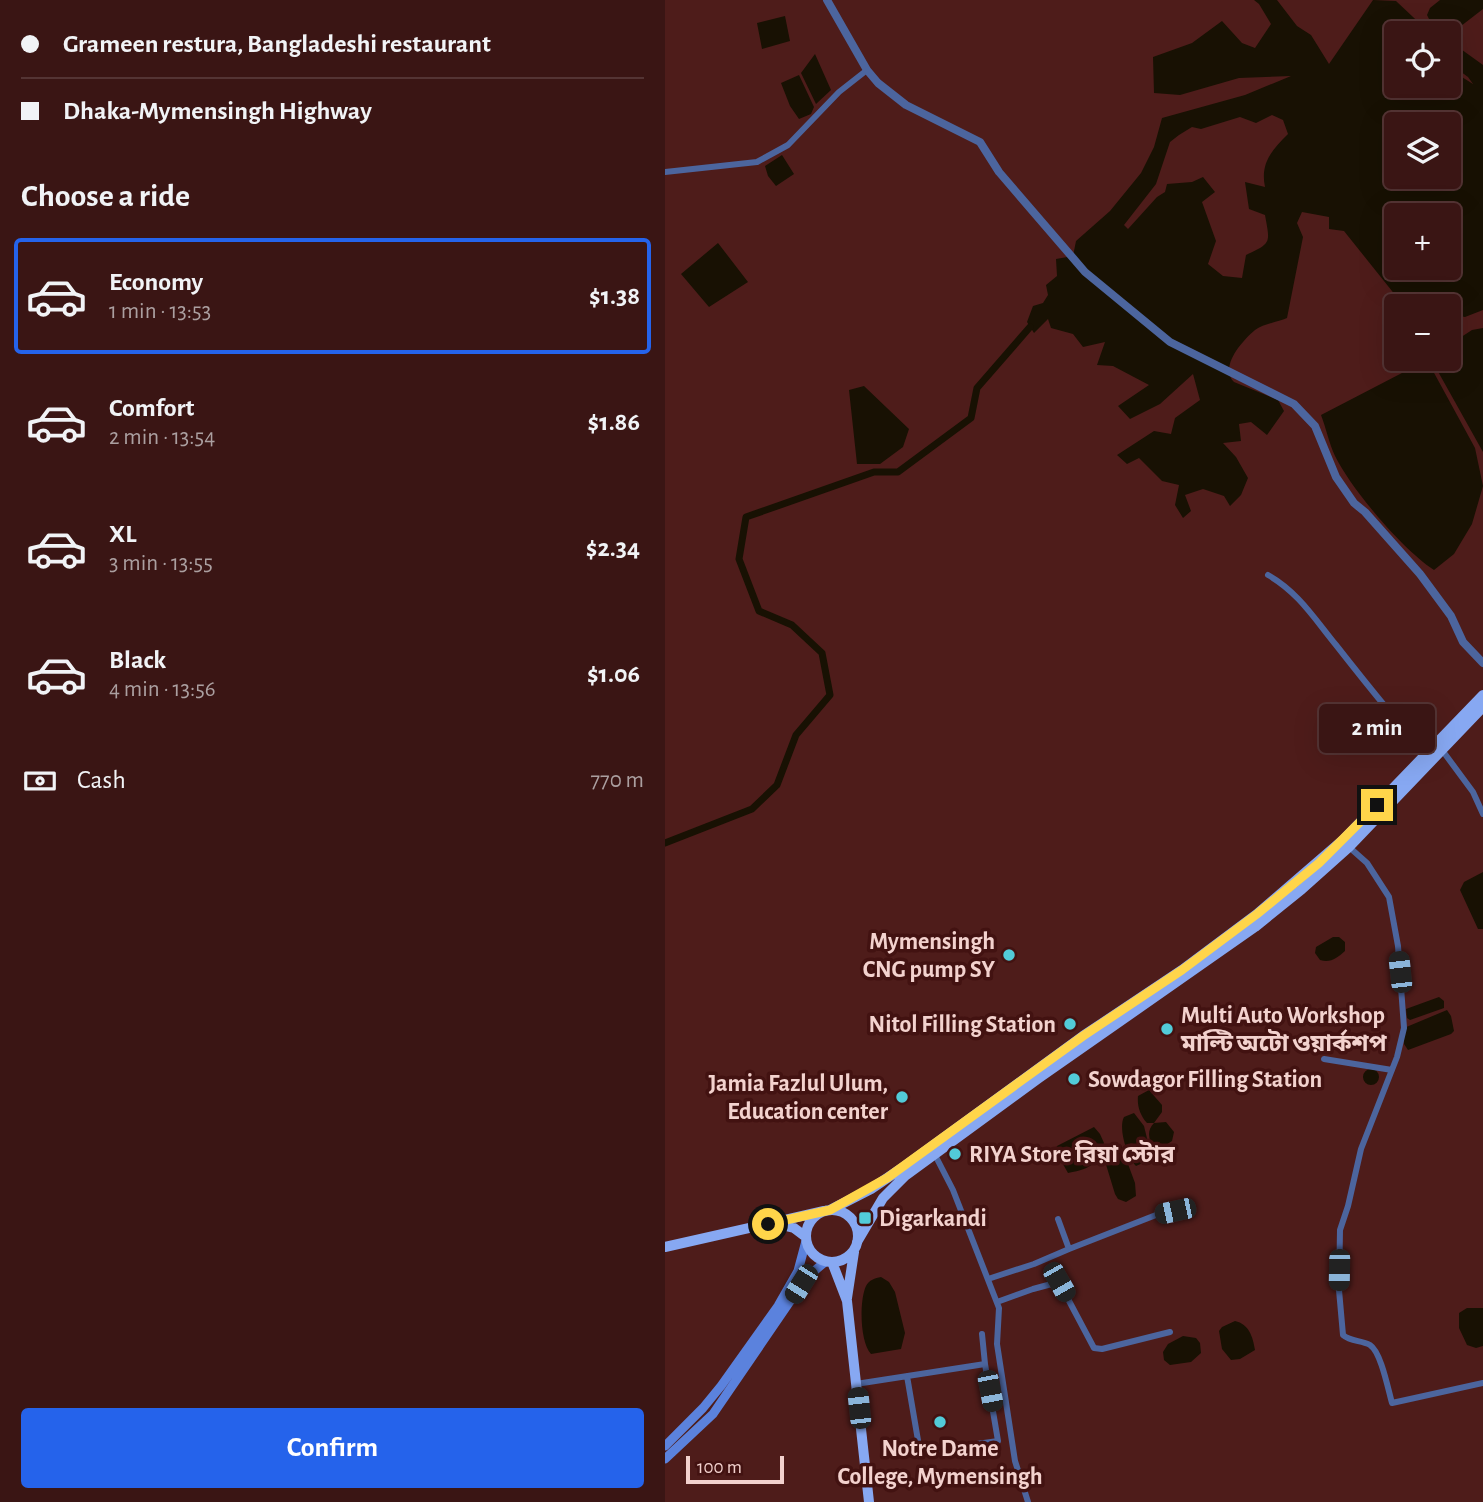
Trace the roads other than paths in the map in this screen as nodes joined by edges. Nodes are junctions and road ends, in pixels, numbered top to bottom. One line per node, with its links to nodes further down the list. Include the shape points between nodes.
1 (827, 0): 2 (street)
2 (867, 70): 3 (street, via 788,145 757,162); 5 (street, via 906,105 979,142 1066,253 1170,342 1294,404 1315,426 1336,477 1354,503 1420,574 1451,616 1463,642)
3 (665, 172)
4 (1268, 575): 9 (street, via 1303,602)
5 (1483, 663)
6 (1483, 695): 9 (highway)
7 (1483, 707): 8 (highway)
8 (1442, 750): 10 (street); 11 (highway)
9 (1426, 754): 15 (highway, via 1327,855 1257,914 881,1182)
10 (1482, 810)
11 (1349, 847): 13 (street, via 1367,863 1389,897 1404,1028); 14 (highway, via 1255,927)
12 (1324, 1059): 13 (street)
13 (1392, 1070): 31 (street, via 1361,1149 1340,1230 1343,1335 1376,1350 1392,1403)
14 (935, 1153): 20 (highway, via 883,1198); 24 (street)
15 (827, 1211): 18 (highway); 19 (highway, via 809,1224); 20 (highway, via 845,1214 851,1220)
16 (1175, 1211): 22 (street)
17 (1058, 1219): 22 (street)
18 (768, 1224): 19 (highway, via 789,1226); 21 (highway)
19 (806, 1239): 23 (highway, via 815,1256); 33 (main road, via 798,1271 778,1306 722,1386)
20 (856, 1245): 23 (highway, via 845,1258); 25 (highway)
21 (665, 1247)
22 (1069, 1249): 24 (street)
23 (829, 1261): 25 (highway); 34 (main road, via 806,1278 713,1414)
24 (988, 1279): 26 (street)
25 (847, 1301): 32 (highway)
26 (997, 1302): 27 (street, via 1059,1282 1094,1348); 36 (street, via 997,1344 1015,1461)
27 (1170, 1332)
28 (982, 1334): 29 (street)
29 (985, 1364): 30 (street); 30 (street, via 998,1441 920,1452)
30 (907, 1376): 32 (street)
31 (1483, 1383)
32 (856, 1384): 35 (highway)
33 (665, 1446)
34 (665, 1459)
35 (869, 1502)
36 (1028, 1502)

